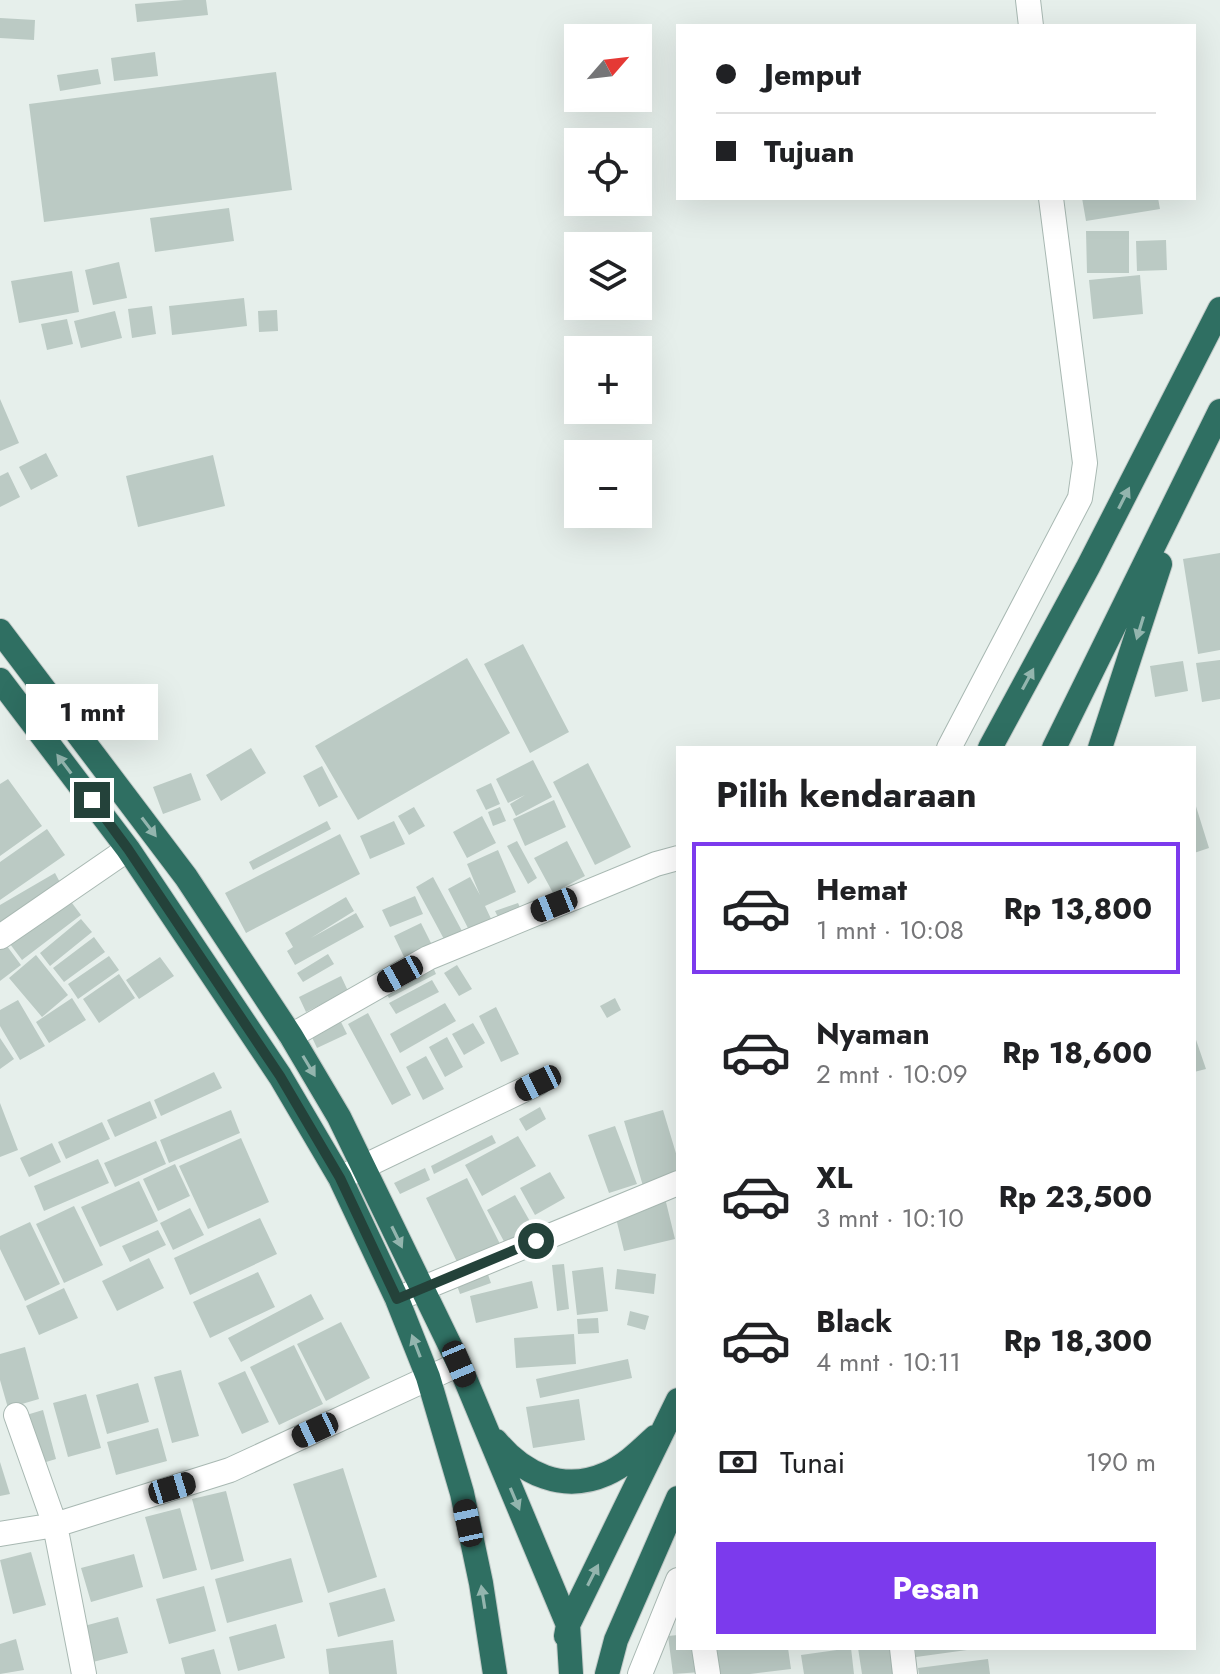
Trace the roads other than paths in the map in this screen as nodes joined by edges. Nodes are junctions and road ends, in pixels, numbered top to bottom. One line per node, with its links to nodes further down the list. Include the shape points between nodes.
1 (1028, 0): 2 (street)
2 (1031, 24)
3 (1051, 200): 9 (street, via 1085,463 1080,498)
4 (1220, 309): 10 (highway, one-way to 4)
5 (1220, 411): 6 (highway)
6 (1188, 474): 11 (highway); 12 (highway, one-way to 12)
7 (0, 631): 16 (highway, one-way to 16, via 186,877)
8 (0, 680): 13 (highway, one-way to 8)
9 (950, 746)
10 (991, 746)
11 (1055, 746)
12 (1101, 746)
13 (128, 849): 15 (street); 19 (highway, via 280,1076)
14 (676, 859): 16 (street, via 428,958)
15 (0, 937)
16 (291, 1036): 18 (highway, one-way to 18)
17 (538, 1083): 18 (street)
18 (363, 1166): 19 (street); 21 (highway, one-way to 21)
19 (340, 1178): 22 (highway)
20 (676, 1184): 21 (street)
21 (422, 1287): 22 (street); 23 (highway)
22 (397, 1299): 24 (highway, one-way to 22)
23 (459, 1364): 24 (street); 28 (highway)
24 (428, 1377): 30 (street, via 230,1470); 37 (highway, one-way to 24, via 462,1493)
25 (676, 1405): 27 (highway)
26 (16, 1415): 30 (street)
27 (666, 1428): 28 (highway, via 605,1475 561,1483 510,1458); 33 (highway, one-way to 27)
28 (486, 1430): 33 (highway, one-way to 33)
29 (676, 1503): 40 (highway, via 616,1640)
30 (55, 1525): 31 (street); 36 (street)
31 (0, 1534)
32 (676, 1585): 41 (street)
33 (568, 1625): 38 (highway); 39 (highway)
34 (704, 1650): 42 (street)
35 (902, 1650): 43 (street)
36 (84, 1674)
37 (495, 1674)
38 (559, 1674)
39 (571, 1674)
40 (607, 1674)
41 (640, 1674)
42 (708, 1674)
43 (905, 1674)

